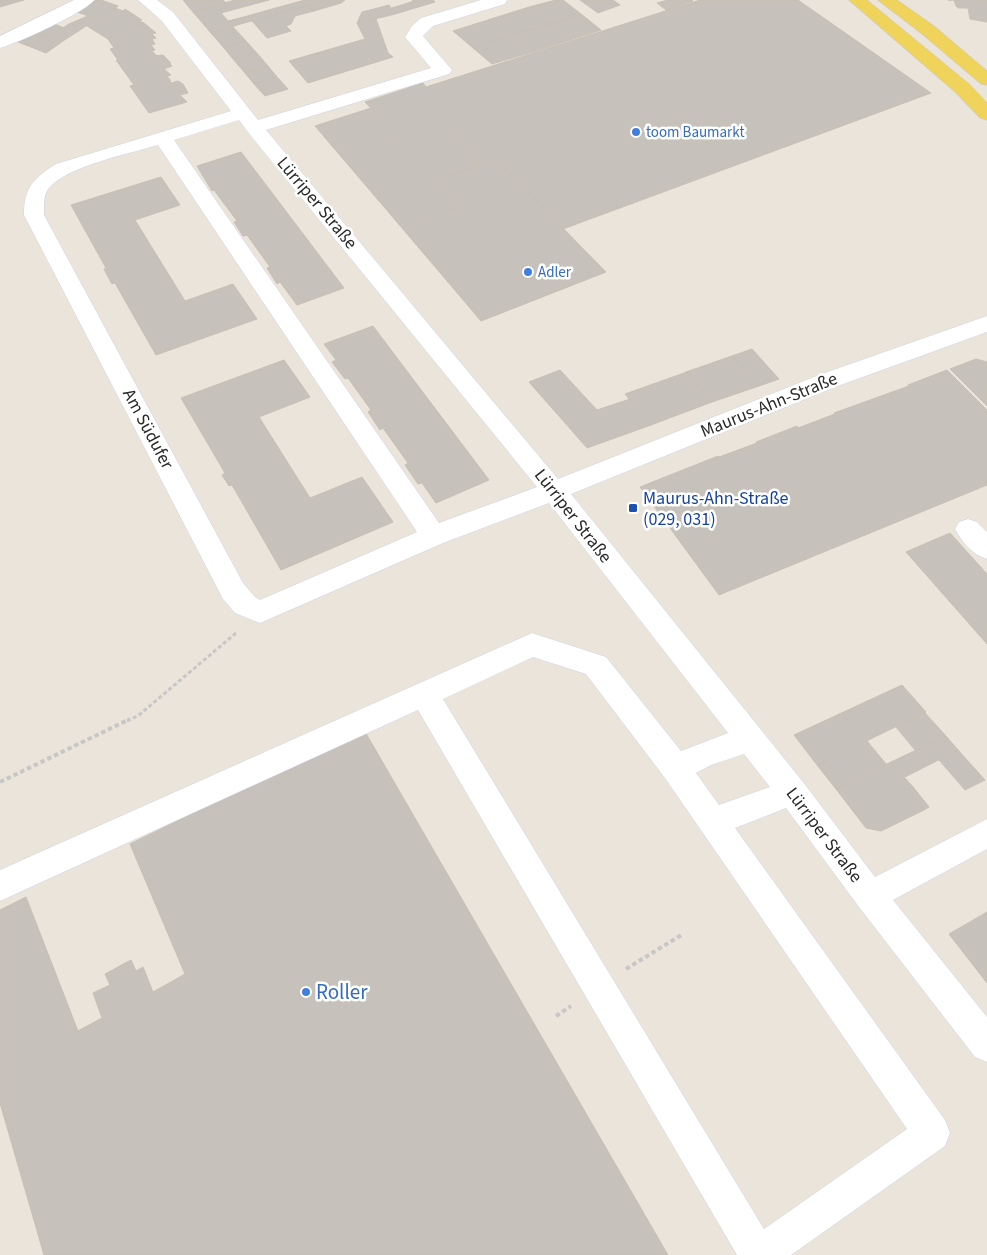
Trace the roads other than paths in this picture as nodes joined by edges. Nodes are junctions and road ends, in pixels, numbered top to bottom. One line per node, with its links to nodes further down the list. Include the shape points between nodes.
1 (86, 0): 6 (street)
2 (148, 0): 9 (street, Lürriper Straße, via 167,16)
3 (499, 0): 9 (street, Am Südufer, via 427,22 418,30 414,37 443,70)
4 (857, 0): 8 (main road, via 962,88)
5 (886, 0): 7 (main road, via 928,30)
6 (0, 43)
7 (987, 80)
8 (987, 114)
9 (249, 120): 10 (street, Am Südufer); 12 (street, Lürriper Straße)
10 (162, 137): 14 (street); 14 (street, Am Südufer, via 63,168 42,181 34,196 34,215 233,591 245,605 260,612)
11 (987, 324): 12 (street, Maurus-Ahn-Straße, via 827,381)
12 (554, 491): 14 (street); 17 (street, Lürriper Straße)
13 (968, 529): 15 (street)
14 (434, 536)
15 (987, 549)
16 (425, 695): 18 (street, via 532,645 596,664); 22 (street); 25 (street)
17 (749, 739): 18 (street); 19 (street, Lürriper Straße)
18 (676, 768): 20 (street)
19 (792, 792): 20 (street); 23 (street, Lürriper Straße)
20 (712, 822): 25 (street, via 932,1133)
21 (987, 833): 23 (street)
22 (0, 886)
23 (870, 896): 24 (street, Lürriper Straße)
24 (987, 1045)
25 (758, 1255)

